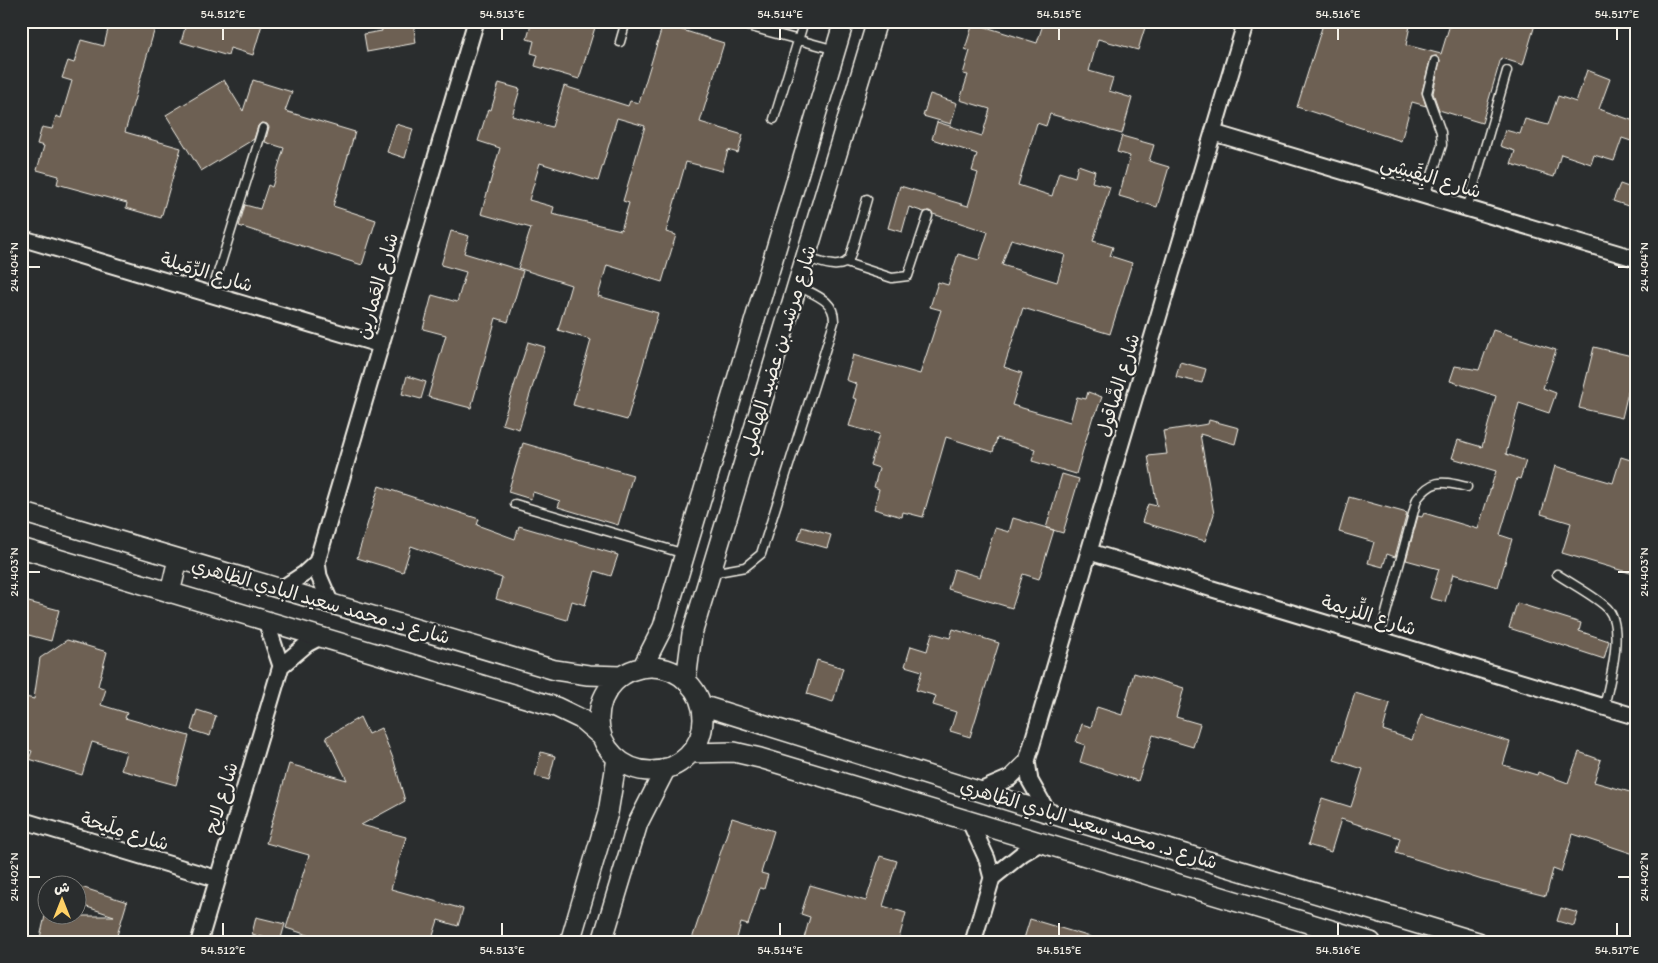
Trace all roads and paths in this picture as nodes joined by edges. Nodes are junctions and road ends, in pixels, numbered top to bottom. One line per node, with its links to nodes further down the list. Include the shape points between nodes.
1 (476, 21): 26 (street, شارع العَمارين)
2 (626, 21): 9 (lane)
3 (729, 21): 8 (lane)
4 (804, 21): 8 (lane)
5 (844, 21): 10 (street, شارع مرشد بن عضيد الهاملي)
6 (877, 21): 21 (street, شارع مرشد بن عضيد الهاملي)
7 (1246, 21): 15 (street, شارع الصَّاقول)
8 (798, 40): 10 (lane); 13 (lane)
9 (620, 42)
10 (836, 50): 32 (street, شارع مرشد بن عضيد الهاملي)
11 (1435, 61): 16 (lane, via 1427,93 1441,132 1442,145)
12 (1507, 71): 18 (lane)
13 (774, 119)
14 (263, 128): 25 (lane)
15 (1214, 133): 16 (street, شارع البِقَيشِي); 31 (street, شارع الصَّاقول)
16 (1425, 196): 18 (street, شارع البِقَيشِي)
17 (867, 199): 23 (lane)
18 (1467, 209): 22 (street, شارع البِقَيشِي)
19 (928, 216): 23 (lane, via 908,276 892,278)
20 (21, 238): 25 (street, شارع الرِّمَيلة)
21 (806, 258): 23 (lane, via 838,266); 24 (street, شارع مرشد بن عضيد الهاملي)
22 (1637, 259)
23 (846, 263)
24 (797, 285): 35 (street, شارع مرشد بن عضيد الهاملي); 35 (lane, via 828,302 834,311 834,322 761,554 745,567)
25 (211, 295): 26 (street, شارع الرِّمَيلة)
26 (381, 345): 34 (street, شارع العَمارين)
27 (1467, 487): 42 (lane, via 1438,482 1425,488 1417,499)
28 (515, 504): 32 (lane)
29 (21, 512): 33 (street, شارع د. محمد سعيد البادي الظاهري)
30 (21, 548): 38 (street, شارع د. محمد سعيد البادي الظاهري)
31 (1090, 552): 42 (street, شارع اللِّزِيمة); 53 (street, شارع الصَّاقول)
32 (684, 554): 44 (street, شارع مرشد بن عضيد الهاملي, via 663,627)
33 (178, 559): 37 (street, شارع د. محمد سعيد البادي الظاهري); 38 (street)
34 (317, 562): 37 (street); 39 (street, via 319,576)
35 (710, 574): 46 (street, شارع مرشد بن عضيد الهاملي, via 692,634)
36 (1557, 574): 48 (lane, via 1609,610 1615,630 1616,653)
37 (281, 589): 39 (street, شارع د. محمد سعيد البادي الظاهري)
38 (170, 593): 40 (street, شارع د. محمد سعيد البادي الظاهري)
39 (331, 604): 45 (street, شارع د. محمد سعيد البادي الظاهري, via 555,670)
40 (266, 621): 41 (street, شارع د. محمد سعيد البادي الظاهري); 43 (street)
41 (322, 636): 43 (street); 50 (street, شارع د. محمد سعيد البادي الظاهري, via 556,707 581,719)
42 (1379, 639): 48 (street, شارع اللِّزِيمة)
43 (281, 666): 63 (street, شارع لايح)
44 (642, 668): 45 (street); 46 (street, via 658,667)
45 (622, 676): 50 (street, via 606,693 600,707)
46 (686, 680): 47 (street)
47 (701, 704): 51 (street, via 703,722); 55 (street, شارع د. محمد سعيد البادي الظاهري)
48 (1604, 707): 49 (street, شارع اللِّزِيمة)
49 (1637, 717)
50 (602, 737): 52 (street)
51 (690, 753): 54 (street); 58 (street, شارع د. محمد سعيد البادي الظاهري, via 734,752)
52 (617, 758): 54 (street, via 632,767 649,771); 65 (street, via 608,813)
53 (1027, 761): 55 (street, شارع الصَّاقول, via 1010,778); 56 (street, شارع الصَّاقول, via 1030,781)
54 (666, 768): 66 (street, via 638,823)
55 (980, 791): 56 (street, شارع د. محمد سعيد البادي الظاهري)
56 (1047, 812): 59 (street, شارع د. محمد سعيد البادي الظاهري)
57 (21, 820): 63 (street, شارع مِلَيحة)
58 (970, 822): 60 (street, شارع د. محمد سعيد البادي الظاهري); 62 (street, via 985,852)
59 (1081, 823): 61 (street, via 1091,836 1090,841 1086,847); 69 (street, شارع د. محمد سعيد البادي الظاهري)
60 (1040, 842): 61 (street, شارع د. محمد سعيد البادي الظاهري); 62 (street)
61 (1070, 851): 68 (street, شارع د. محمد سعيد البادي الظاهري)
62 (992, 878): 67 (street)
63 (218, 879): 64 (street, شارع لايح)
64 (200, 942)
65 (570, 942)
66 (602, 942)
67 (973, 942)
68 (1371, 942)
69 (1478, 942)

